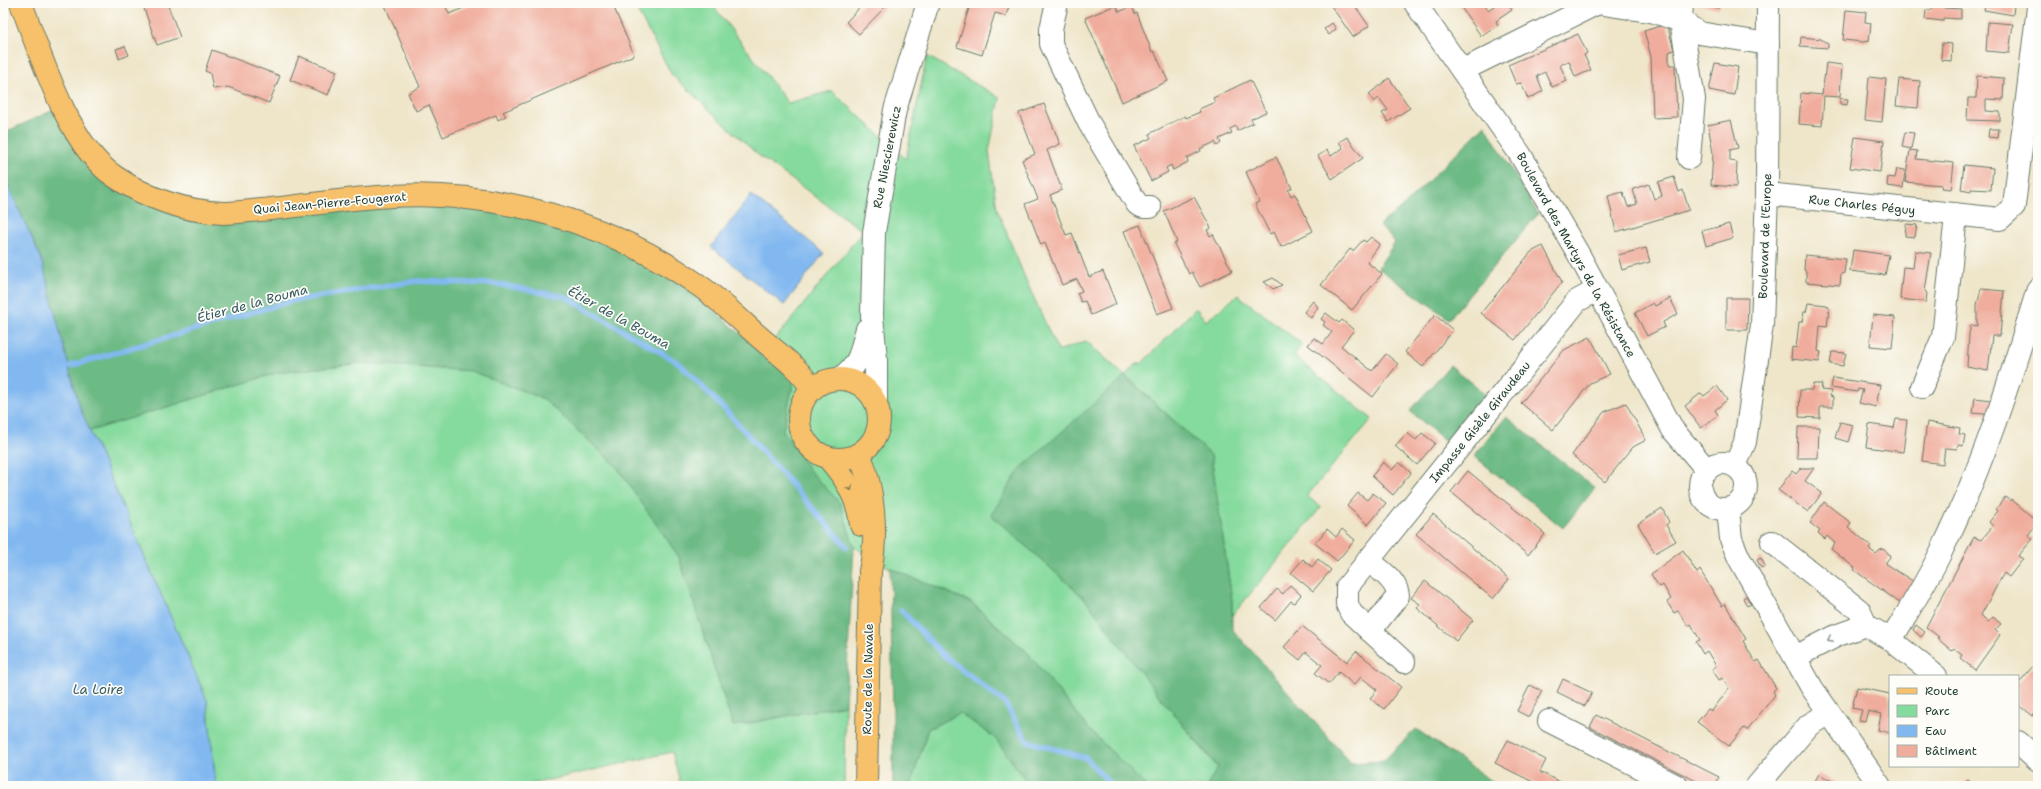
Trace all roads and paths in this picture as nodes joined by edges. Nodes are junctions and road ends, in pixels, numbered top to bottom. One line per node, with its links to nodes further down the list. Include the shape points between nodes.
1 (21, 3): 21 (main road, Quai Jean-Pierre-Fougerat, via 49,77 78,134 92,155 112,175 144,193 176,206 225,213 362,198 423,195 491,202 529,208 557,216 635,247 694,282 792,366 808,381)
2 (928, 3): 18 (street, Rue Niescierewicz, via 894,118 874,232)
3 (1057, 3): 14 (street, via 1051,29 1051,44 1089,123 1137,204)
4 (1415, 3): 10 (street, Boulevard des Martyrs de la Résistance)
5 (1597, 3): 8 (street, via 1655,12); 10 (street)
6 (1768, 3): 9 (street, Boulevard de l'Europe)
7 (2038, 7): 11 (street, Rue Charles Péguy)
8 (1681, 12): 9 (street, via 1699,33); 12 (street, via 1694,99)
9 (1768, 44): 13 (street, Boulevard de l'Europe)
10 (1463, 70): 17 (street, Boulevard des Martyrs de la Résistance, via 1520,154)
11 (2030, 139): 15 (street, Rue Charles Péguy, via 2014,206 2000,219)
12 (1689, 158)
13 (1767, 194): 15 (street, Rue Charles Péguy); 25 (street, Boulevard de l'Europe, via 1762,325 1745,442)
14 (1150, 207)
15 (1956, 216): 20 (street, via 1943,338)
16 (2038, 289): 33 (street, via 1979,466 1938,559)
17 (1597, 290): 26 (street, Boulevard des Martyrs de la Résistance, via 1673,430); 29 (street, Impasse Gisèle Giraudeau, via 1576,301)
18 (872, 316): 19 (street, Rue Niescierewicz, via 859,359); 22 (street, Rue Niescierewicz, via 876,359)
19 (840, 379): 21 (main road, via 825,381); 22 (main road, via 863,387)
20 (1922, 387)
21 (812, 389): 24 (main road, via 801,408 801,430 812,448)
22 (876, 403): 23 (main road, via 879,418 876,434 868,447)
23 (859, 454): 24 (main road, via 843,459); 30 (main road, Route de la Navale, via 868,481 874,522 874,556)
24 (826, 457): 30 (main road, Route de la Navale, one-way to 30, via 842,474 856,499 865,557)
25 (1734, 466): 26 (street, via 1720,463); 27 (street, via 1741,472 1746,486 1741,501)
26 (1707, 470): 27 (street, via 1700,482 1702,497 1713,508)
27 (1728, 509): 34 (street, via 1731,539 1739,558)
28 (1772, 542): 31 (street, via 1859,610)
29 (1368, 560): 32 (street, Impasse Gisèle Giraudeau, via 1347,587 1346,595 1351,613); 32 (street, via 1393,582 1398,596)
30 (870, 571): 41 (main road, Route de la Navale)
31 (1866, 625): 33 (street); 34 (street, one-way to 34, via 1838,635)
32 (1370, 631): 35 (street, Impasse Gisèle Giraudeau)
33 (1892, 640): 36 (street)
34 (1795, 657): 37 (street)
35 (1404, 662)
36 (1935, 675)
37 (1829, 713): 43 (street, via 1809,725); 44 (street)
38 (1549, 721): 42 (street)
39 (2019, 743): 40 (street)
40 (2038, 760)
41 (866, 786)
42 (1676, 786)
43 (1757, 786)
44 (1880, 786)

